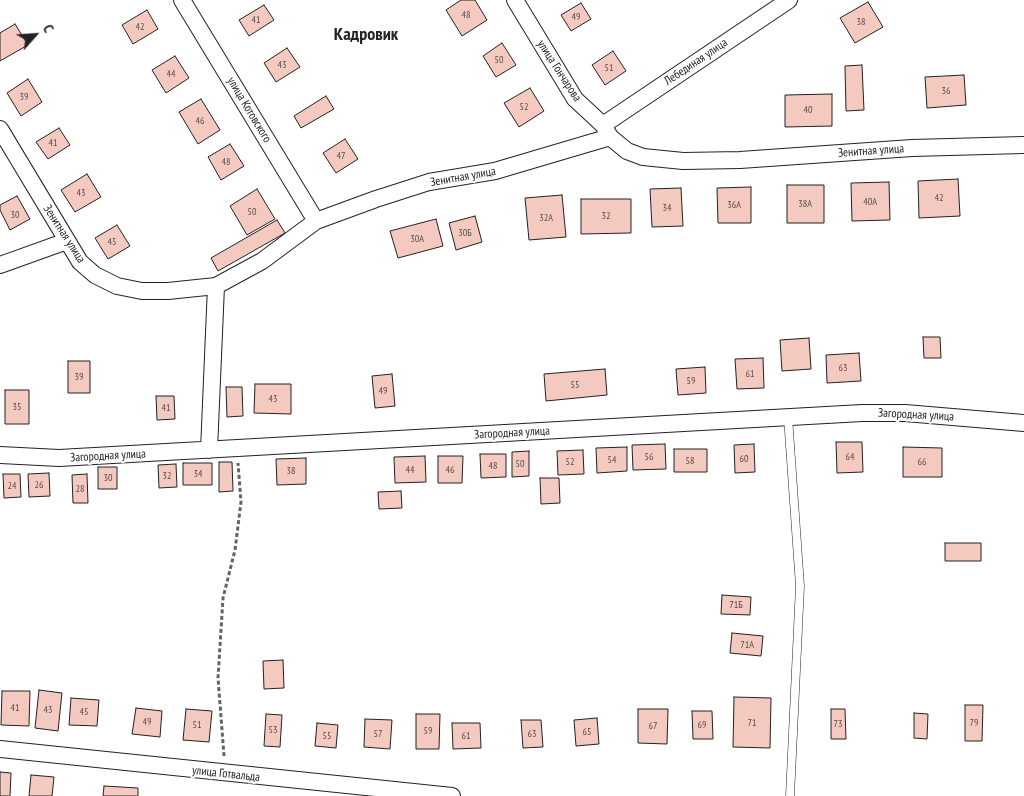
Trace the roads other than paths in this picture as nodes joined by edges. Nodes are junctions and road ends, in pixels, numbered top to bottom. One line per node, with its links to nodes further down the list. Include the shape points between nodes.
1 (182, 0): 7 (street, улица Котовского)
2 (515, 0): 5 (street, улица Гончарова, via 575,99)
3 (789, 0): 5 (street, Лебединая улица)
4 (0, 129): 8 (street, Зенитная улица)
5 (607, 131): 6 (street, Зенитная улица, via 627,151 643,157 683,161); 7 (street, Зенитная улица, via 495,172 429,182)
6 (1024, 145)
7 (316, 221): 10 (street, Зенитная улица, via 262,261)
8 (68, 241): 9 (street); 10 (street, Зенитная улица, via 80,262 95,275 117,286 168,291)
9 (0, 265)
10 (216, 286): 13 (street)
11 (788, 417): 12 (street, Загородная улица, via 905,413); 13 (street, Загородная улица); 17 (lane, via 800,586)
12 (1024, 423)
13 (209, 450): 14 (street, Загородная улица, via 59,458)
14 (0, 455)
15 (0, 749): 16 (street, улица Готвальда)
16 (452, 796)
17 (790, 796)

